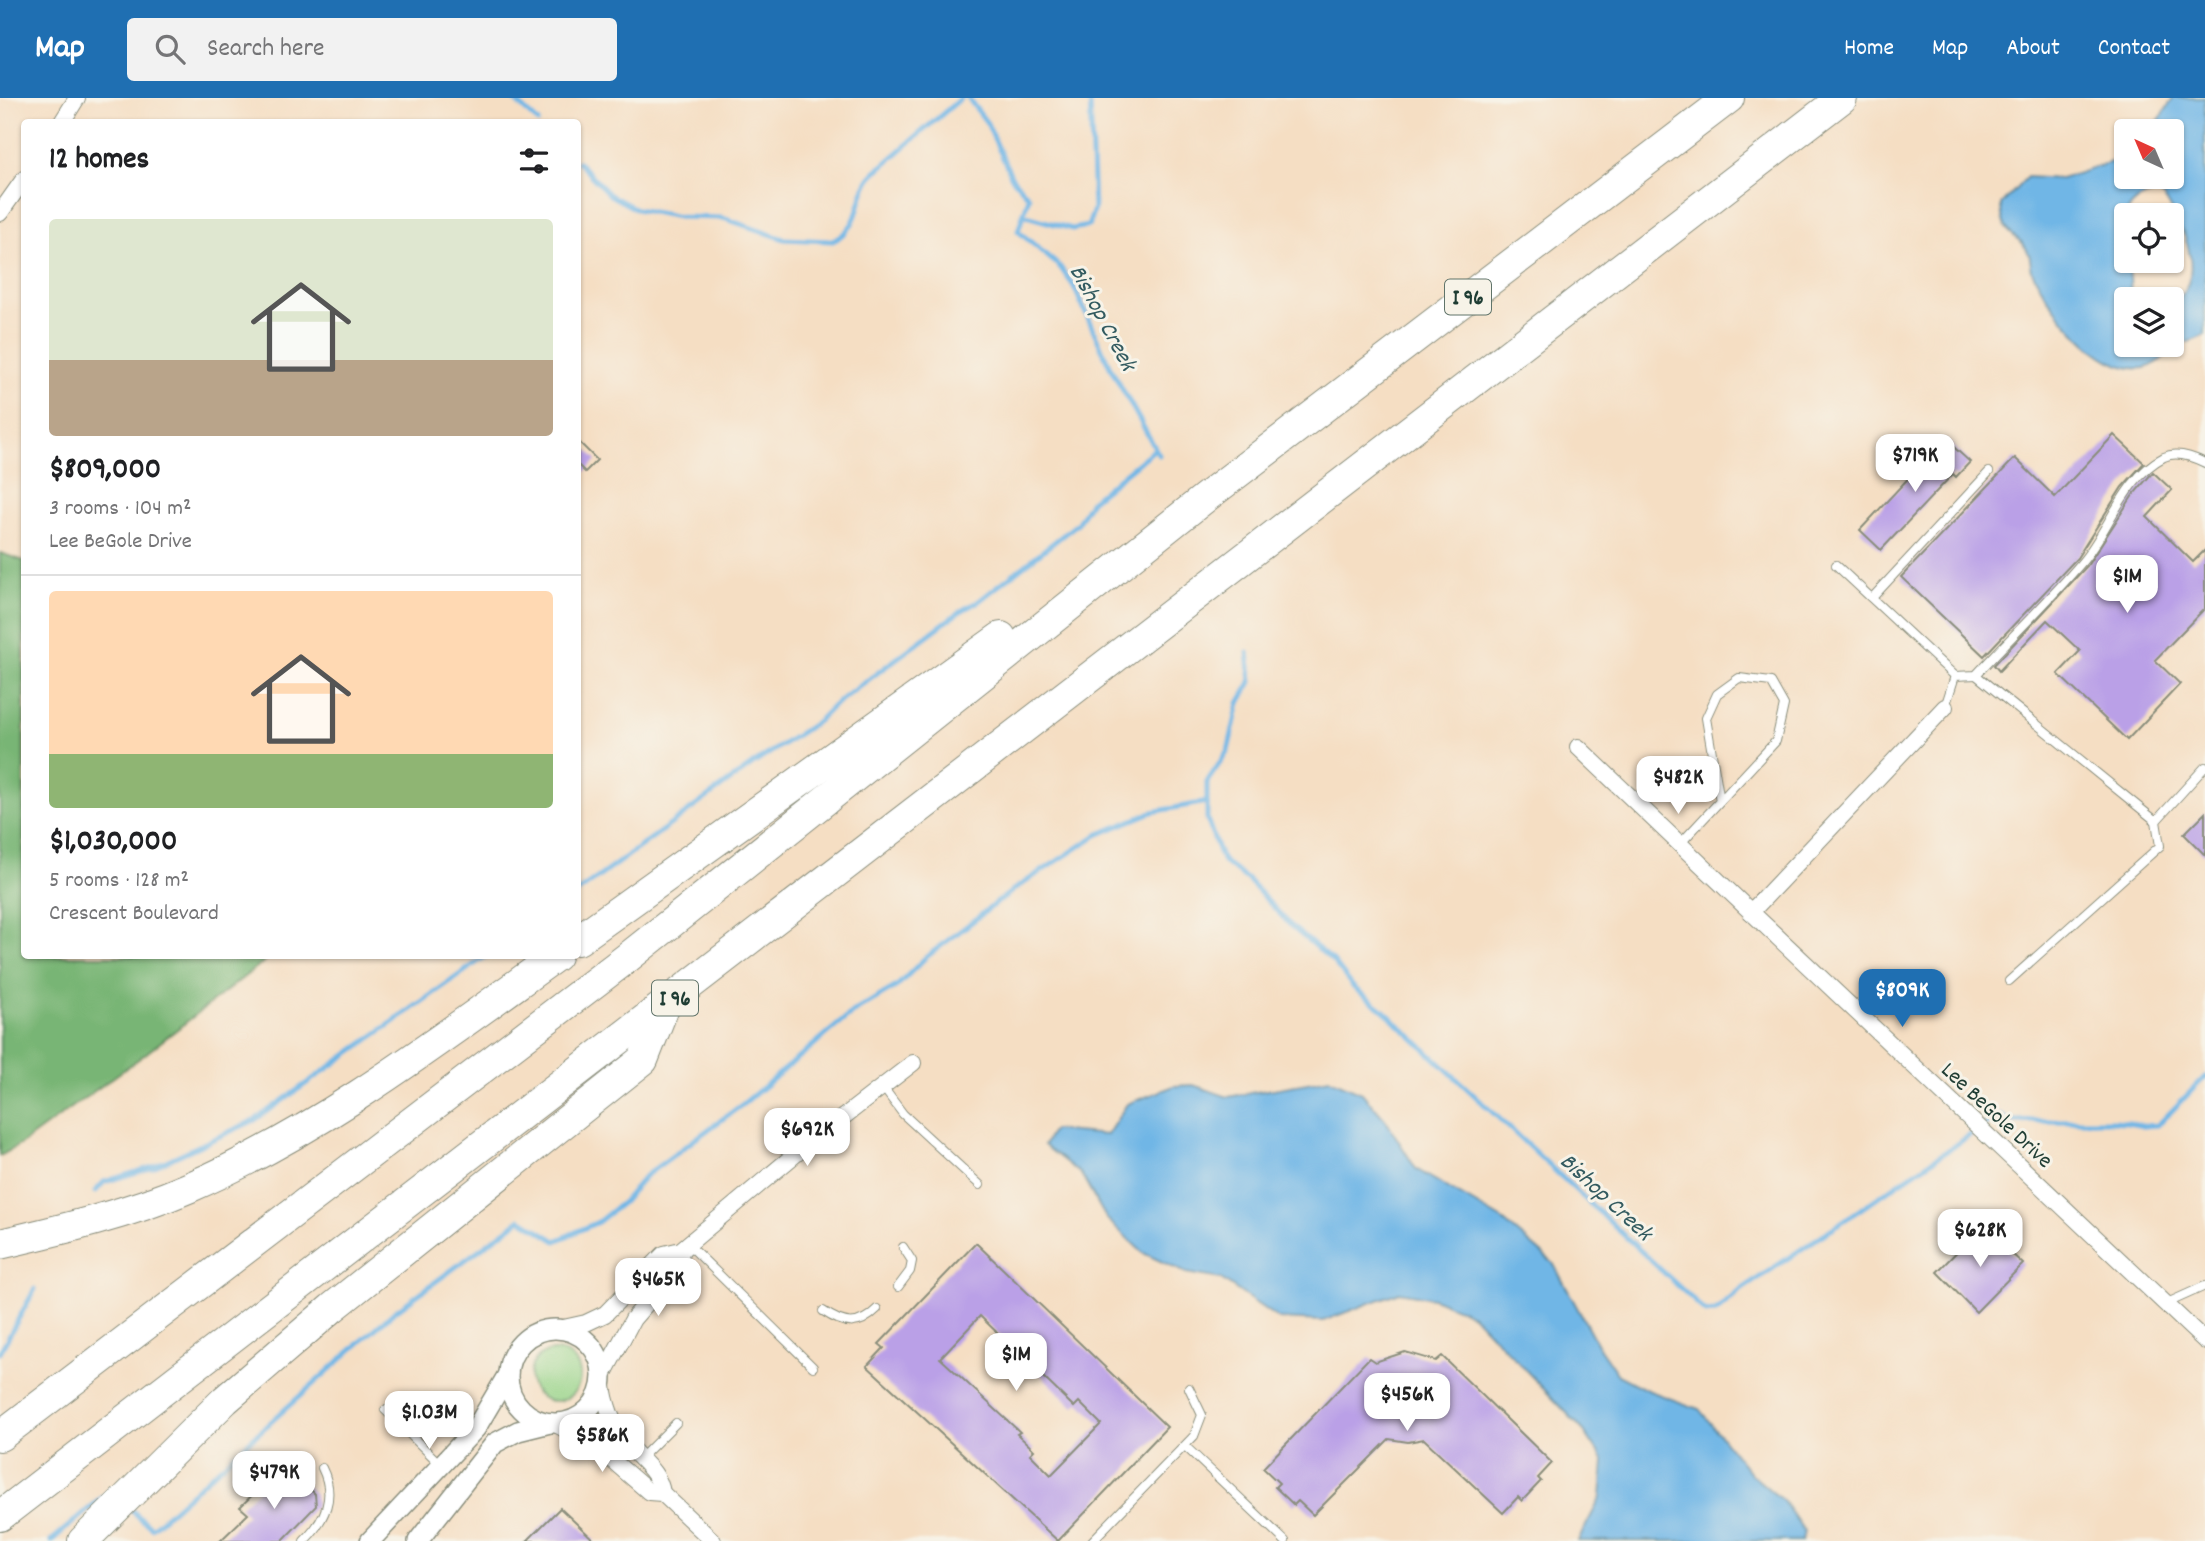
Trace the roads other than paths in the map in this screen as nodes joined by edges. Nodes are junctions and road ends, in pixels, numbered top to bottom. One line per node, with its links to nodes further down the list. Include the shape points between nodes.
1 (77, 98): 4 (street)
2 (1729, 98): 9 (highway, I 96)
3 (1842, 98): 24 (highway, I 96)
4 (64, 119)
5 (21, 182): 6 (street)
6 (0, 213)
7 (2205, 463): 12 (lane, via 2190,455 2165,456 2140,477 2111,513 2084,560)
8 (1989, 472): 11 (lane)
9 (1206, 496): 21 (highway, via 908,701); 45 (highway, I 96, via 627,958)
10 (1836, 565): 11 (lane)
11 (1872, 597): 13 (lane)
12 (1976, 675): 13 (lane); 18 (lane)
13 (1955, 676): 14 (lane)
14 (1945, 707): 20 (street)
15 (1578, 747): 19 (street, Lee BeGole Drive)
16 (2205, 767): 18 (lane)
17 (1720, 801): 17 (lane, via 1776,741 1784,705 1771,682 1739,678 1717,694 1706,718); 19 (lane)
18 (2156, 821): 23 (lane, via 2160,846)
19 (1680, 844): 20 (street, Lee BeGole Drive)
20 (1751, 912): 33 (street, Lee BeGole Drive)
21 (581, 938)
22 (551, 959): 28 (highway, via 356,1097 276,1146 187,1189 95,1222)
23 (2009, 981)
24 (664, 1007): 51 (highway, I 96); 52 (highway, via 643,1060 225,1400)
25 (913, 1063): 26 (street)
26 (882, 1086): 27 (lane, via 903,1114); 29 (street)
27 (980, 1185)
28 (0, 1244)
29 (685, 1247): 36 (street, via 664,1254 605,1314); 38 (lane); 40 (street, via 678,1266 633,1320)
30 (903, 1247): 32 (lane, via 912,1261)
31 (2205, 1286): 33 (lane)
32 (898, 1287)
33 (2165, 1304): 37 (street, Lee BeGole Drive)
34 (877, 1310): 35 (lane, via 856,1324)
35 (823, 1311)
36 (559, 1329): 39 (street, via 546,1329 523,1341); 40 (street, via 573,1332 594,1350)
37 (2205, 1341)
38 (813, 1367)
39 (508, 1374): 43 (street, via 519,1407); 48 (street, via 487,1413)
40 (602, 1379): 43 (street, via 586,1411); 47 (street, via 609,1415)
41 (1189, 1388): 46 (lane, via 1202,1415)
42 (385, 1410): 48 (lane)
43 (552, 1423): 50 (street, via 597,1447 649,1492); 55 (street, via 518,1431 495,1443)
44 (676, 1423): 47 (lane)
45 (0, 1436)
46 (1185, 1446): 57 (lane); 58 (lane)
47 (640, 1459): 50 (street, via 660,1479)
48 (443, 1466): 54 (street)
49 (322, 1468): 53 (lane, via 331,1486 326,1511)
50 (662, 1493): 56 (street)
51 (0, 1516)
52 (83, 1541)
53 (304, 1541)
54 (370, 1541)
55 (418, 1541)
56 (713, 1541)
57 (1092, 1541)
58 (1285, 1541)

